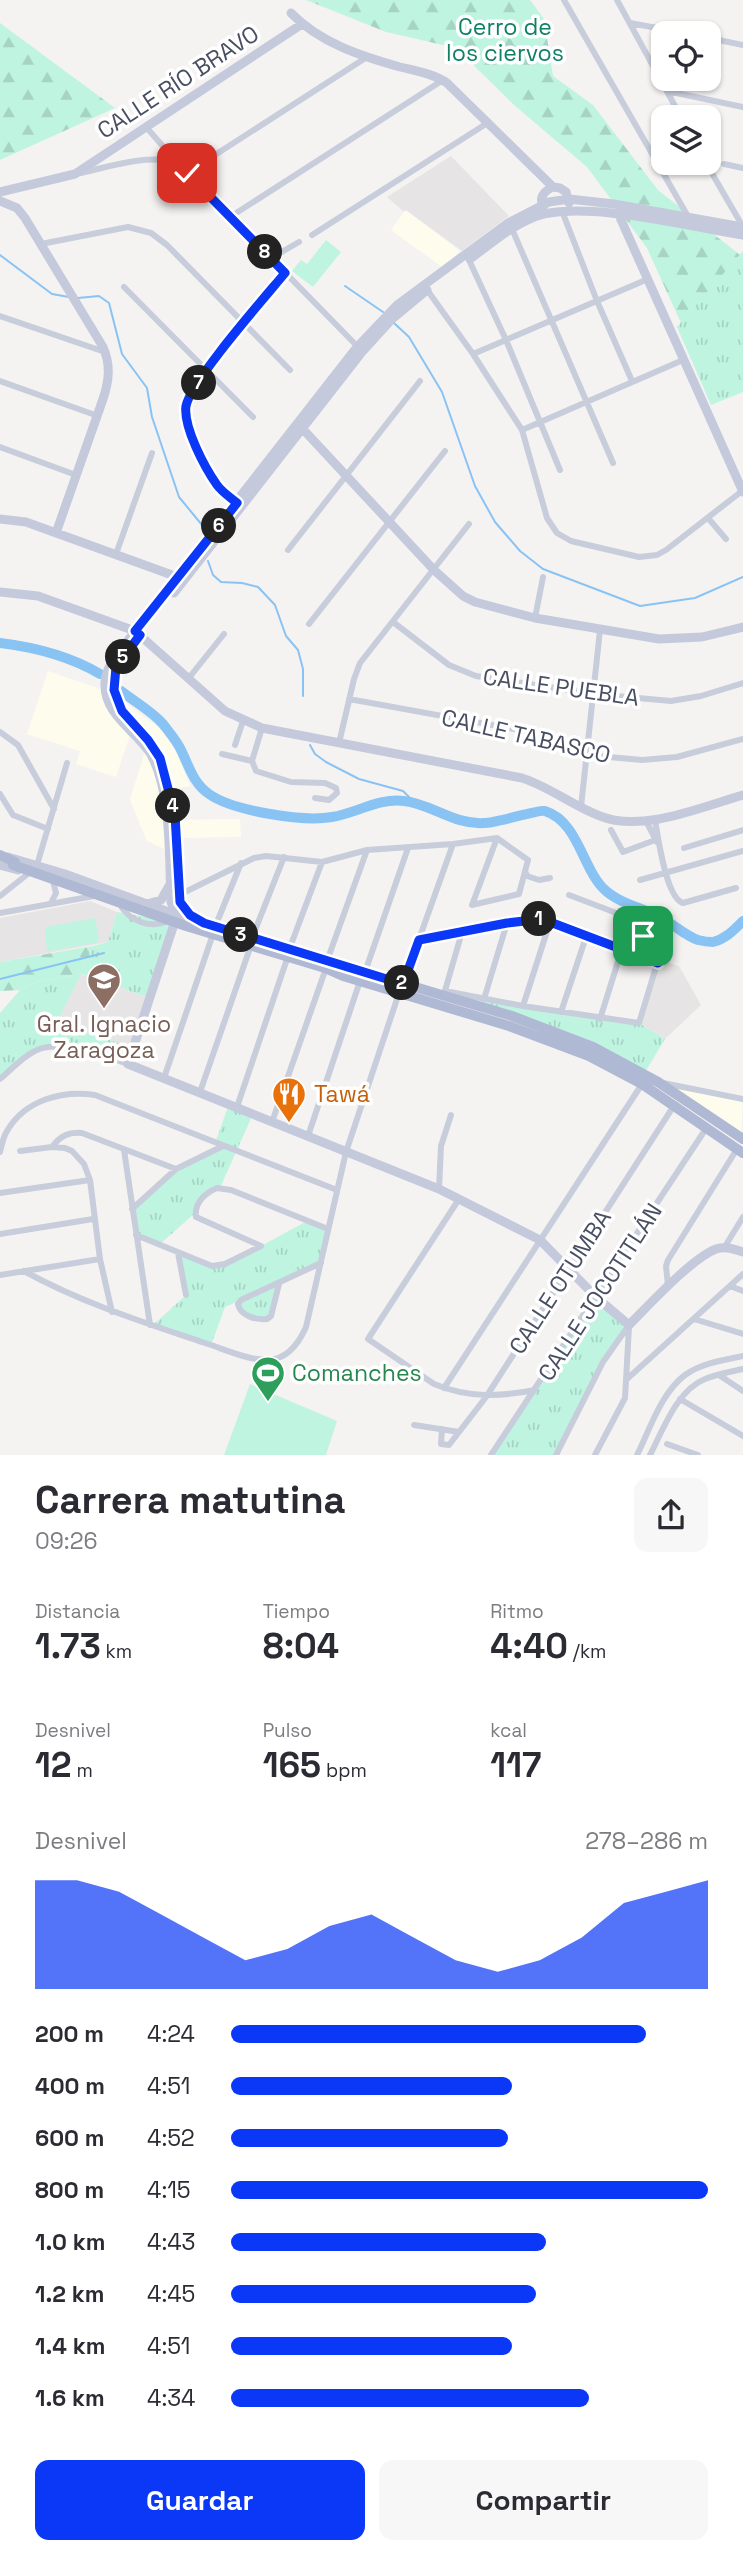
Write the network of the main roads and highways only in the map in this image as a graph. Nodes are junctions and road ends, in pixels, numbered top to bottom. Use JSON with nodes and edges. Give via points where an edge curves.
{"nodes":[{"id":1,"x":0,"y":855,"type":"edge"},
{"id":2,"x":0,"y":864,"type":"edge"},
{"id":3,"x":14,"y":864,"type":"junction"},
{"id":4,"x":401,"y":988,"type":"junction"},
{"id":5,"x":598,"y":1055,"type":"junction"},
{"id":6,"x":676,"y":1100,"type":"junction"},
{"id":7,"x":741,"y":1147,"type":"edge"}],
"edges":[{"from":1,"to":3,"type":"main road"},
{"from":2,"to":3,"type":"main road"},
{"from":3,"to":4,"type":"main road","bridge":true,"via":[[186,926]]},
{"from":4,"to":5,"type":"main road"},
{"from":4,"to":5,"type":"main road","via":[[445,994],[512,1016]]},
{"from":5,"to":6,"type":"main road"},
{"from":5,"to":6,"type":"main road","via":[[658,1082]]},
{"from":6,"to":7,"type":"main road"},
{"from":6,"to":7,"type":"main road","via":[[707,1127]]}]}
